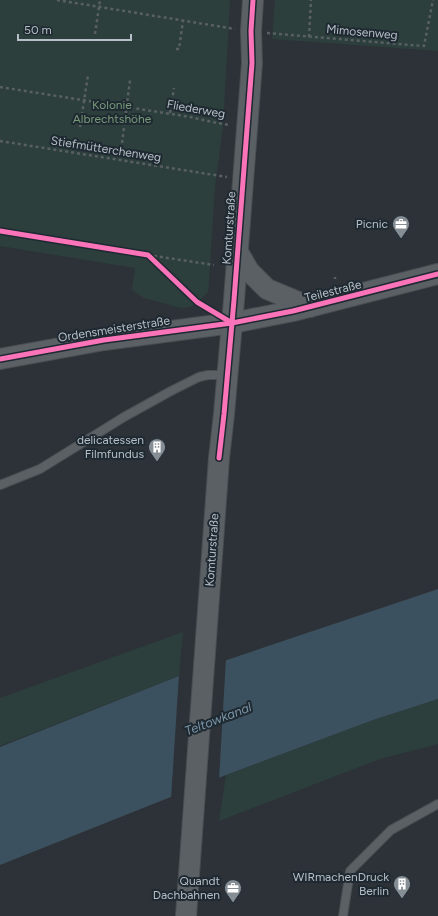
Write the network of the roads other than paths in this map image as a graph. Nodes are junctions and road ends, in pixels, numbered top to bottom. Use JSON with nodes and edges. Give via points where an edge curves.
{"nodes":[{"id":1,"x":253,"y":0,"type":"edge"},
{"id":2,"x":238,"y":252,"type":"junction"},
{"id":3,"x":438,"y":274,"type":"edge"},
{"id":4,"x":310,"y":307,"type":"junction"},
{"id":5,"x":232,"y":322,"type":"junction"},
{"id":6,"x":0,"y":359,"type":"edge"},
{"id":7,"x":227,"y":375,"type":"junction"},
{"id":8,"x":0,"y":486,"type":"edge"},
{"id":9,"x":438,"y":804,"type":"edge"},
{"id":10,"x":186,"y":916,"type":"edge"},
{"id":11,"x":343,"y":916,"type":"edge"}],
"edges":[{"from":1,"to":2,"type":"street","name":"Komturstraße","via":[[252,63]]},
{"from":2,"to":4,"type":"street","via":[[249,272],[267,289]]},
{"from":2,"to":5,"type":"street","name":"Komturstraße"},
{"from":3,"to":4,"type":"street","name":"Teilestraße"},
{"from":4,"to":5,"type":"street","name":"Teilestraße"},
{"from":5,"to":6,"type":"street","name":"Ordensmeisterstraße","via":[[104,340]]},
{"from":5,"to":7,"type":"street","name":"Komturstraße"},
{"from":7,"to":8,"type":"lane","via":[[199,377],[124,417],[40,469]]},
{"from":7,"to":10,"type":"street","name":"Komturstraße"},
{"from":9,"to":11,"type":"lane","via":[[391,830],[350,871]]}]}
